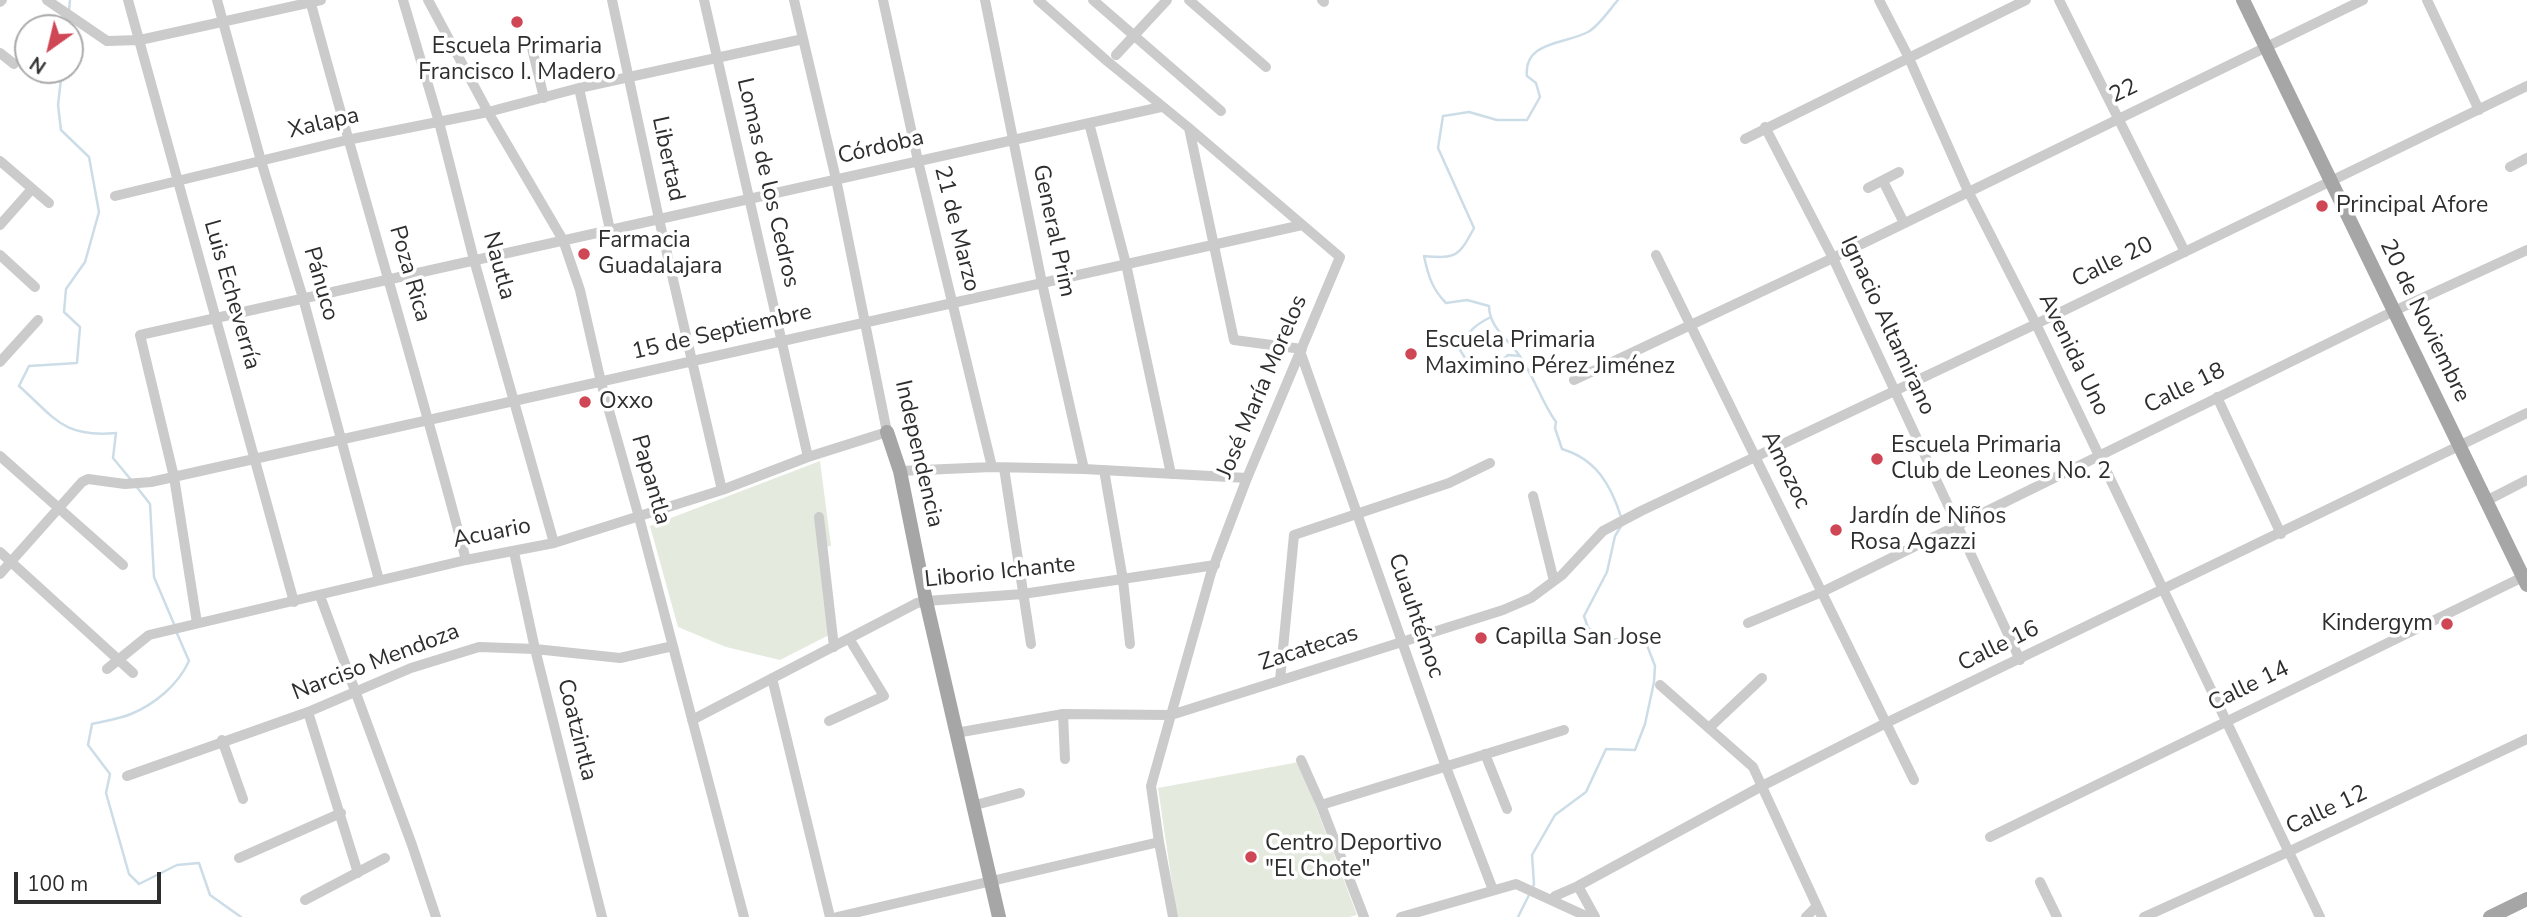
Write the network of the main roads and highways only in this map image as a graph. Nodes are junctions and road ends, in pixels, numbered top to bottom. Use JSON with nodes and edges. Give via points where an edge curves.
{"nodes":[{"id":1,"x":2243,"y":0,"type":"edge"},
{"id":2,"x":887,"y":432,"type":"road end"},
{"id":3,"x":2526,"y":579,"type":"edge"},
{"id":4,"x":2527,"y":899,"type":"edge"},
{"id":5,"x":999,"y":917,"type":"edge"},
{"id":6,"x":2490,"y":917,"type":"edge"}],
"edges":[{"from":1,"to":3,"type":"main road","name":"20 de Noviembre"},
{"from":2,"to":5,"type":"main road","name":"Independencia","via":[[900,471]]},
{"from":4,"to":6,"type":"main road"}]}
